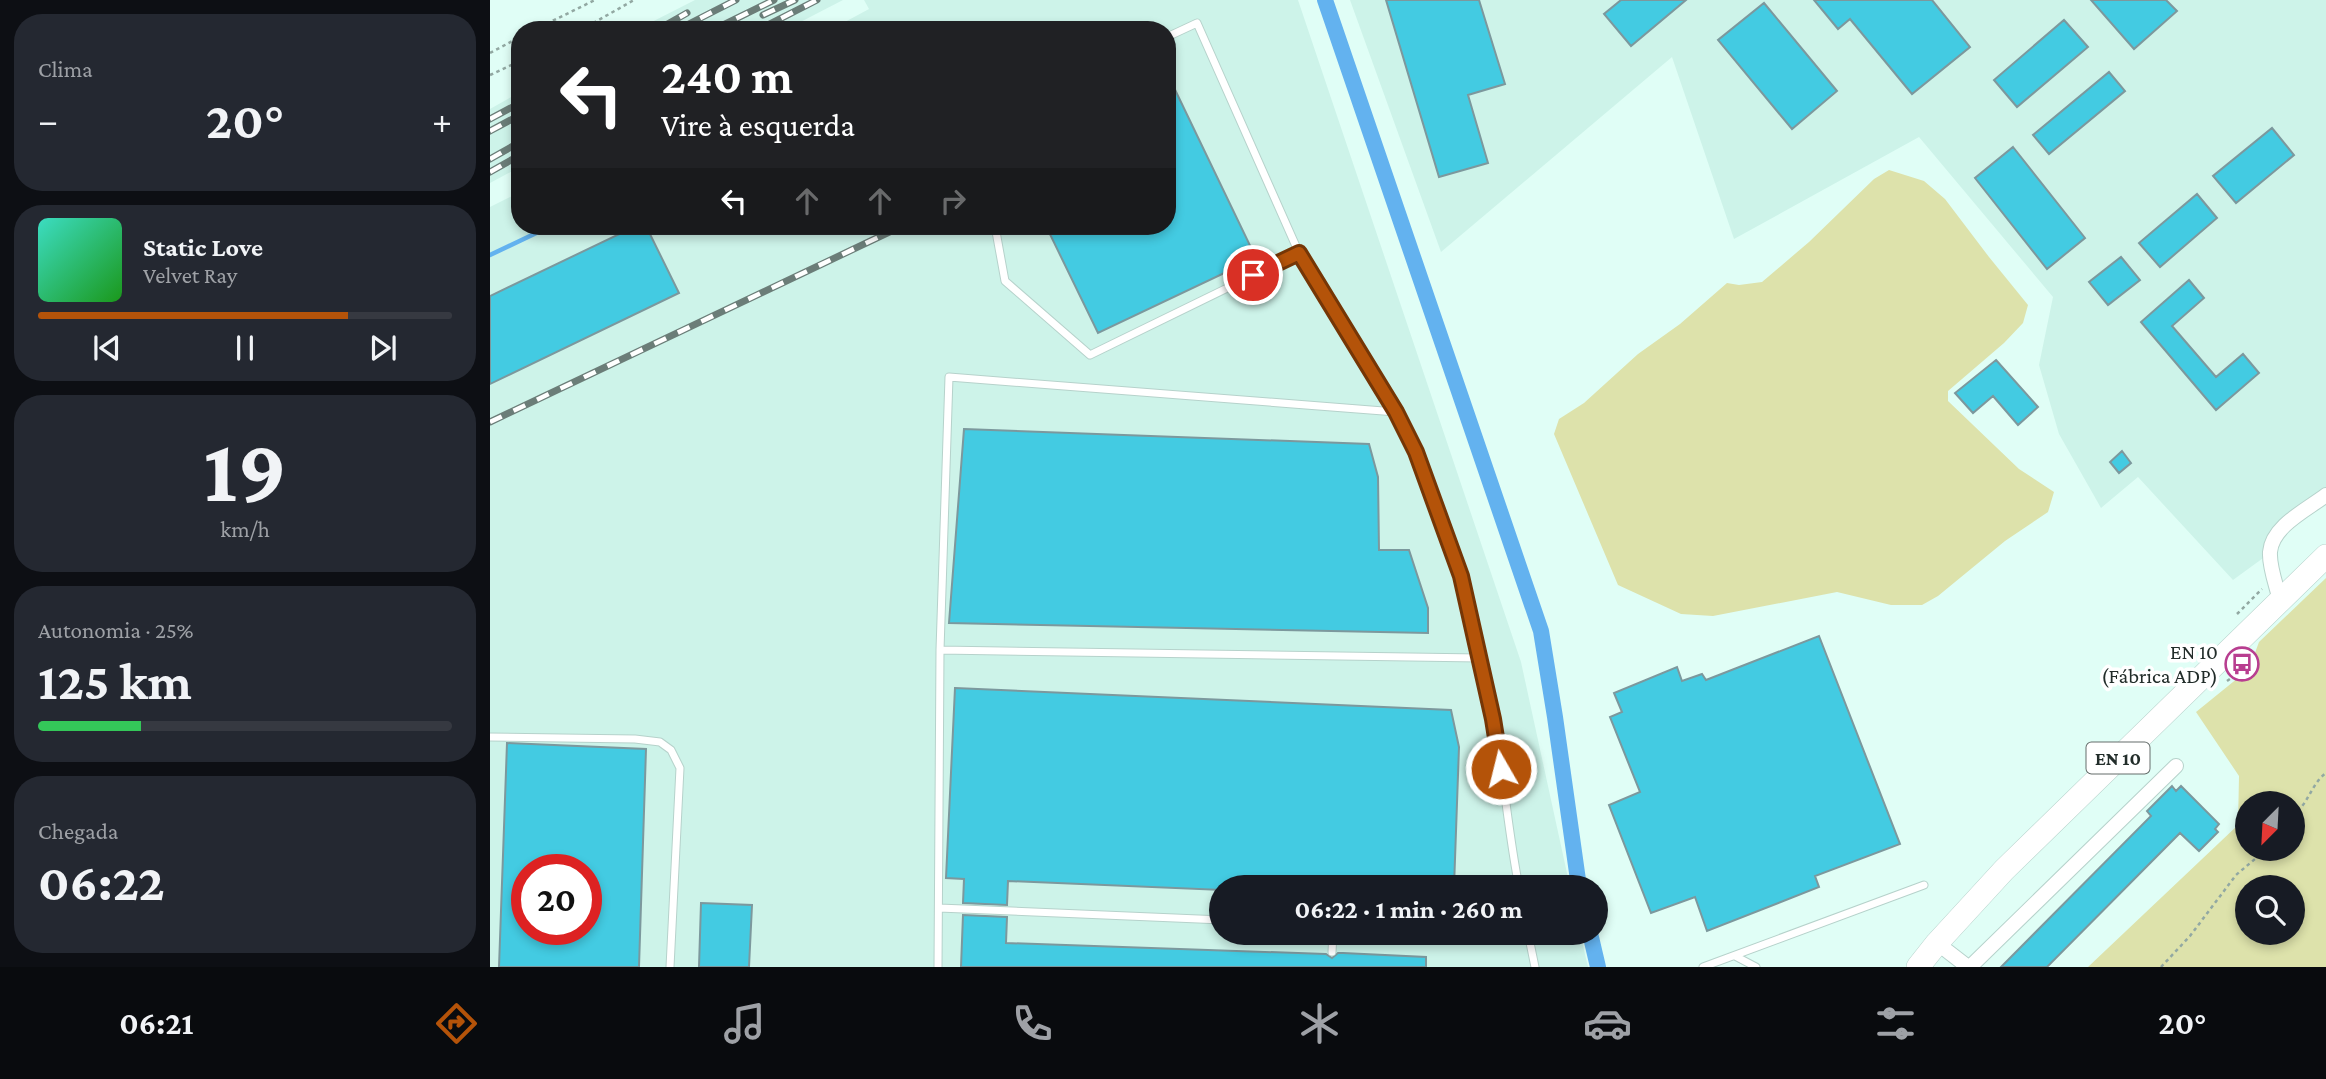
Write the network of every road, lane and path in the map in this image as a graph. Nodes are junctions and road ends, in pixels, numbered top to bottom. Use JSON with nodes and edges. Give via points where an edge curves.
{"nodes":[{"id":1,"x":595,"y":0,"type":"edge"},
{"id":2,"x":634,"y":0,"type":"edge"},
{"id":3,"x":552,"y":21,"type":"edge"},
{"id":4,"x":597,"y":21,"type":"edge"},
{"id":5,"x":1176,"y":33,"type":"edge"},
{"id":6,"x":511,"y":42,"type":"edge"},
{"id":7,"x":490,"y":53,"type":"edge"},
{"id":8,"x":511,"y":65,"type":"edge"},
{"id":9,"x":490,"y":75,"type":"edge"},
{"id":10,"x":997,"y":235,"type":"edge"},
{"id":11,"x":1299,"y":253,"type":"junction"},
{"id":12,"x":1396,"y":412,"type":"junction"},
{"id":13,"x":2326,"y":495,"type":"edge"},
{"id":14,"x":2326,"y":556,"type":"edge"},
{"id":15,"x":2280,"y":601,"type":"junction"},
{"id":16,"x":940,"y":650,"type":"junction"},
{"id":17,"x":1480,"y":658,"type":"junction"},
{"id":18,"x":490,"y":737,"type":"edge"},
{"id":19,"x":2176,"y":766,"type":"dead end"},
{"id":20,"x":2326,"y":773,"type":"edge"},
{"id":21,"x":2305,"y":802,"type":"edge"},
{"id":22,"x":2253,"y":861,"type":"edge"},
{"id":23,"x":1517,"y":875,"type":"edge"},
{"id":24,"x":1924,"y":884,"type":"dead end"},
{"id":25,"x":939,"y":908,"type":"junction"},
{"id":26,"x":1209,"y":919,"type":"edge"},
{"id":27,"x":1937,"y":943,"type":"junction"},
{"id":28,"x":1332,"y":945,"type":"edge"},
{"id":29,"x":1530,"y":945,"type":"edge"},
{"id":30,"x":1332,"y":952,"type":"dead end"},
{"id":31,"x":1735,"y":956,"type":"junction"},
{"id":32,"x":670,"y":967,"type":"edge"},
{"id":33,"x":938,"y":967,"type":"edge"},
{"id":34,"x":1535,"y":967,"type":"edge"},
{"id":35,"x":1703,"y":967,"type":"edge"},
{"id":36,"x":1756,"y":967,"type":"edge"},
{"id":37,"x":1918,"y":967,"type":"edge"},
{"id":38,"x":1969,"y":967,"type":"edge"},
{"id":39,"x":2161,"y":967,"type":"edge"}],
"edges":[{"from":1,"to":3,"type":"path"},
{"from":2,"to":4,"type":"path"},
{"from":5,"to":11,"type":"lane","via":[[1197,23]]},
{"from":6,"to":7,"type":"path"},
{"from":8,"to":9,"type":"path"},
{"from":10,"to":11,"type":"lane","via":[[1005,281],[1090,355]]},
{"from":11,"to":12,"type":"lane"},
{"from":12,"to":16,"type":"lane","via":[[949,377]]},
{"from":12,"to":17,"type":"lane","via":[[1416,452],[1461,576]]},
{"from":13,"to":15,"type":"street","via":[[2289,523],[2273,542],[2270,553]]},
{"from":14,"to":15,"type":"main road","number":"EN 10"},
{"from":15,"to":27,"type":"main road","number":"EN 10","via":[[2004,870]]},
{"from":16,"to":17,"type":"lane"},
{"from":16,"to":25,"type":"lane"},
{"from":17,"to":23,"type":"lane"},
{"from":18,"to":32,"type":"lane","via":[[635,738],[660,742],[671,750],[680,768]]},
{"from":19,"to":38,"type":"street"},
{"from":20,"to":21,"type":"path"},
{"from":22,"to":39,"type":"path"},
{"from":24,"to":31,"type":"lane"},
{"from":25,"to":26,"type":"lane"},
{"from":25,"to":33,"type":"lane"},
{"from":27,"to":37,"type":"main road","number":"EN 10"},
{"from":27,"to":38,"type":"street"},
{"from":28,"to":30,"type":"lane"},
{"from":29,"to":34,"type":"lane"},
{"from":31,"to":35,"type":"lane"},
{"from":31,"to":36,"type":"lane"}]}
